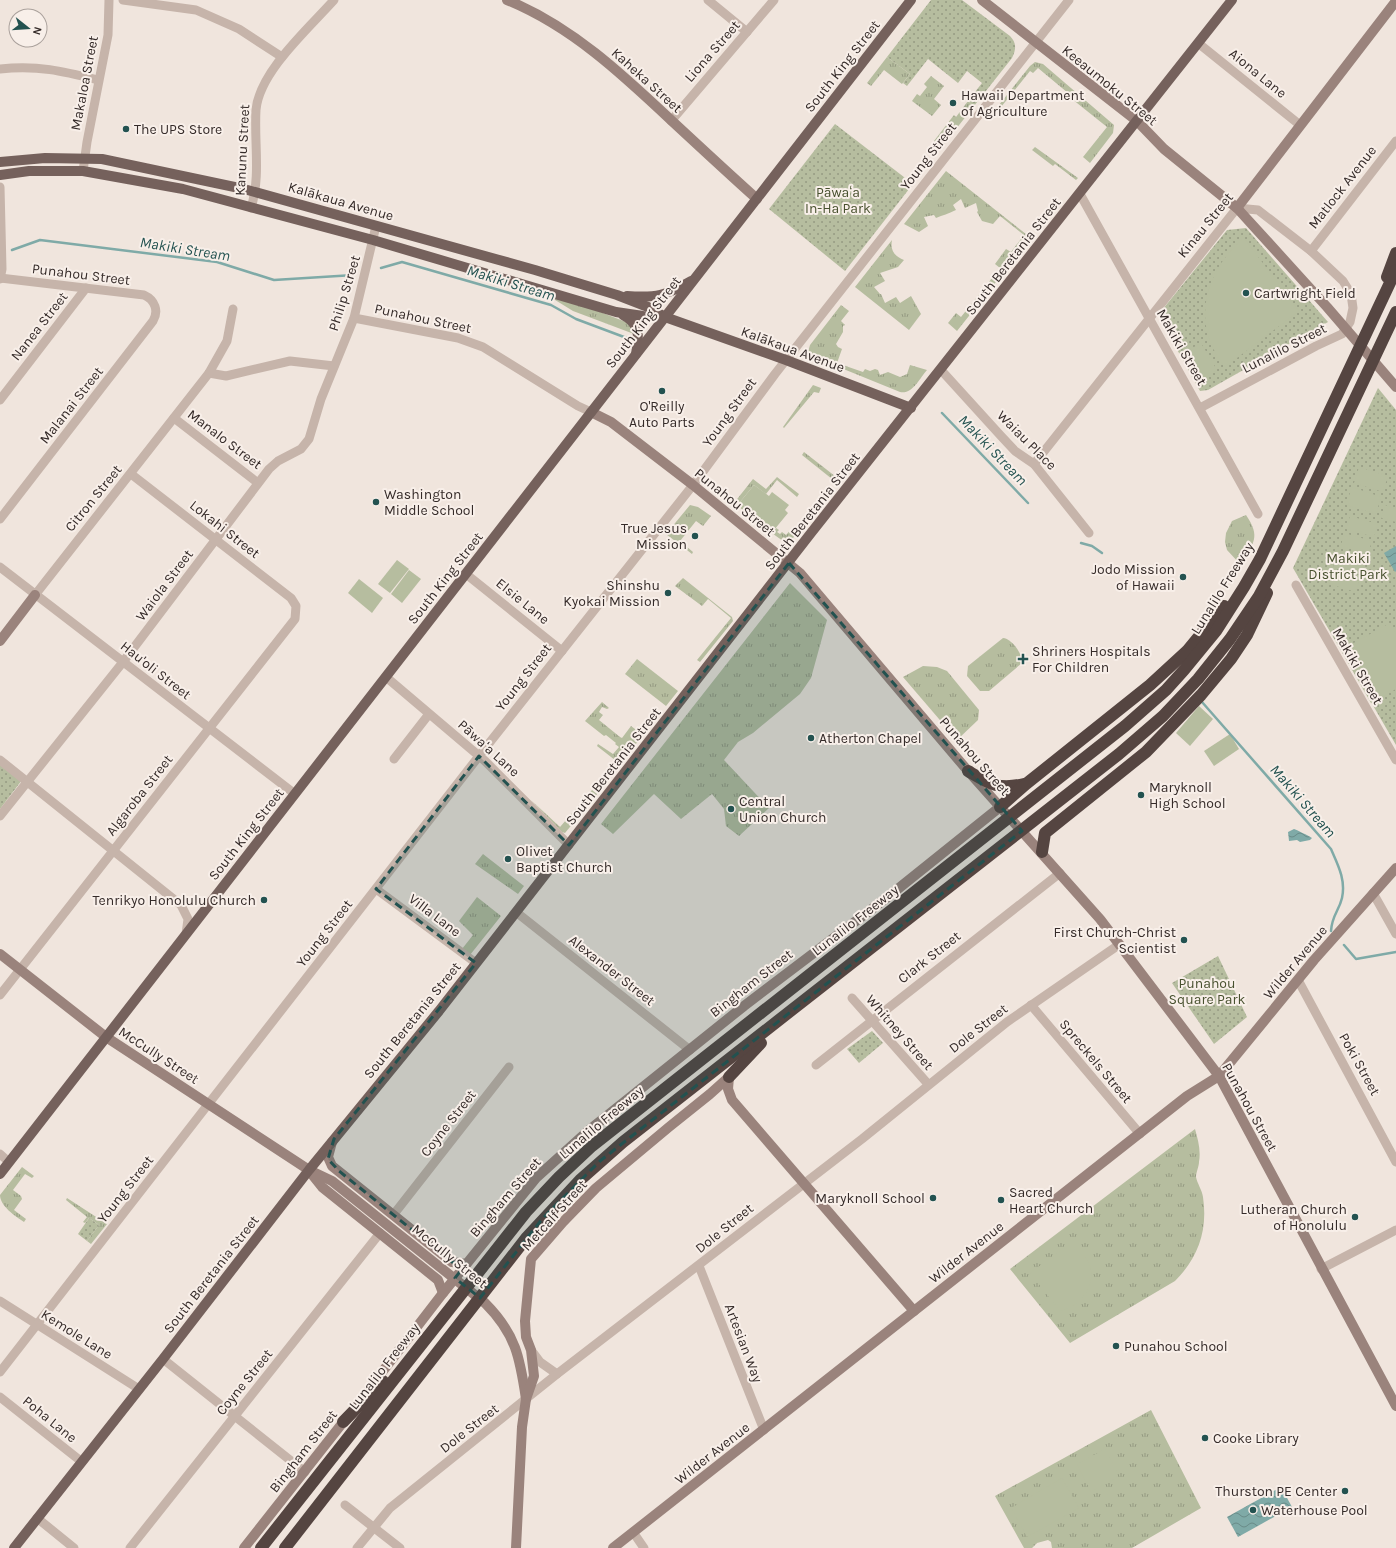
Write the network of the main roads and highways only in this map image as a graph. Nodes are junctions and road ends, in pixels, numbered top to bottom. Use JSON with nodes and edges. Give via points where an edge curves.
{"nodes":[{"id":1,"x":911,"y":0,"type":"edge"},
{"id":2,"x":1232,"y":0,"type":"edge"},
{"id":3,"x":0,"y":162,"type":"edge"},
{"id":4,"x":0,"y":175,"type":"edge"},
{"id":5,"x":1396,"y":253,"type":"edge"},
{"id":6,"x":1396,"y":270,"type":"edge"},
{"id":7,"x":695,"y":278,"type":"junction"},
{"id":8,"x":617,"y":295,"type":"junction"},
{"id":9,"x":616,"y":312,"type":"junction"},
{"id":10,"x":1396,"y":312,"type":"edge"},
{"id":11,"x":665,"y":317,"type":"junction"},
{"id":12,"x":1370,"y":325,"type":"junction"},
{"id":13,"x":636,"y":354,"type":"junction"},
{"id":14,"x":911,"y":408,"type":"junction"},
{"id":15,"x":1283,"y":551,"type":"junction"},
{"id":16,"x":1260,"y":559,"type":"junction"},
{"id":17,"x":968,"y":771,"type":"road end"},
{"id":18,"x":1026,"y":784,"type":"junction"},
{"id":19,"x":1000,"y":807,"type":"road end"},
{"id":20,"x":1042,"y":852,"type":"road end"},
{"id":21,"x":802,"y":1003,"type":"junction"},
{"id":22,"x":729,"y":1077,"type":"road end"},
{"id":23,"x":0,"y":1174,"type":"edge"},
{"id":24,"x":430,"y":1332,"type":"junction"},
{"id":25,"x":343,"y":1422,"type":"road end"},
{"id":26,"x":14,"y":1548,"type":"edge"},
{"id":27,"x":260,"y":1548,"type":"edge"},
{"id":28,"x":285,"y":1548,"type":"edge"}],
"edges":[{"from":1,"to":7,"type":"main road","name":"South King Street"},
{"from":2,"to":14,"type":"main road","name":"South Beretania Street"},
{"from":3,"to":8,"type":"main road","name":"Kalākaua Avenue","via":[[45,158],[102,159],[180,175],[256,192]]},
{"from":4,"to":9,"type":"main road","name":"Kalākaua Avenue","via":[[29,171],[83,171],[190,191],[373,240]]},
{"from":5,"to":12,"type":"highway"},
{"from":6,"to":12,"type":"highway","name":"Lunalilo Freeway"},
{"from":7,"to":8,"type":"main road","via":[[663,295]]},
{"from":7,"to":11,"type":"main road","name":"South King Street"},
{"from":8,"to":11,"type":"main road","name":"Kalākaua Avenue","via":[[648,307]]},
{"from":9,"to":11,"type":"main road","name":"Kalākaua Avenue"},
{"from":9,"to":13,"type":"main road","via":[[629,318],[636,326]]},
{"from":10,"to":15,"type":"highway","name":"Lunalilo Freeway"},
{"from":11,"to":13,"type":"main road","name":"South King Street"},
{"from":11,"to":14,"type":"main road","name":"Kalākaua Avenue"},
{"from":12,"to":16,"type":"highway","name":"Lunalilo Freeway"},
{"from":13,"to":23,"type":"main road","name":"South King Street"},
{"from":14,"to":26,"type":"main road","name":"South Beretania Street","via":[[476,963],[308,1170]]},
{"from":15,"to":20,"type":"highway","via":[[1261,609],[1231,659],[1201,695],[1146,752],[1045,833]]},
{"from":15,"to":21,"type":"highway","name":"Lunalilo Freeway","via":[[1259,596],[1230,639],[1198,679],[1162,716],[1113,759]]},
{"from":16,"to":18,"type":"highway","via":[[1187,651],[1150,685]]},
{"from":16,"to":24,"type":"highway","name":"Lunalilo Freeway","via":[[1216,631],[1166,690],[1125,726],[592,1146],[526,1212]]},
{"from":17,"to":18,"type":"highway","via":[[990,784],[1008,788]]},
{"from":18,"to":19,"type":"highway"},
{"from":21,"to":22,"type":"highway"},
{"from":21,"to":28,"type":"highway","name":"Lunalilo Freeway","via":[[623,1142],[561,1199],[510,1259]]},
{"from":24,"to":25,"type":"highway"},
{"from":24,"to":27,"type":"highway","name":"Lunalilo Freeway"}]}
